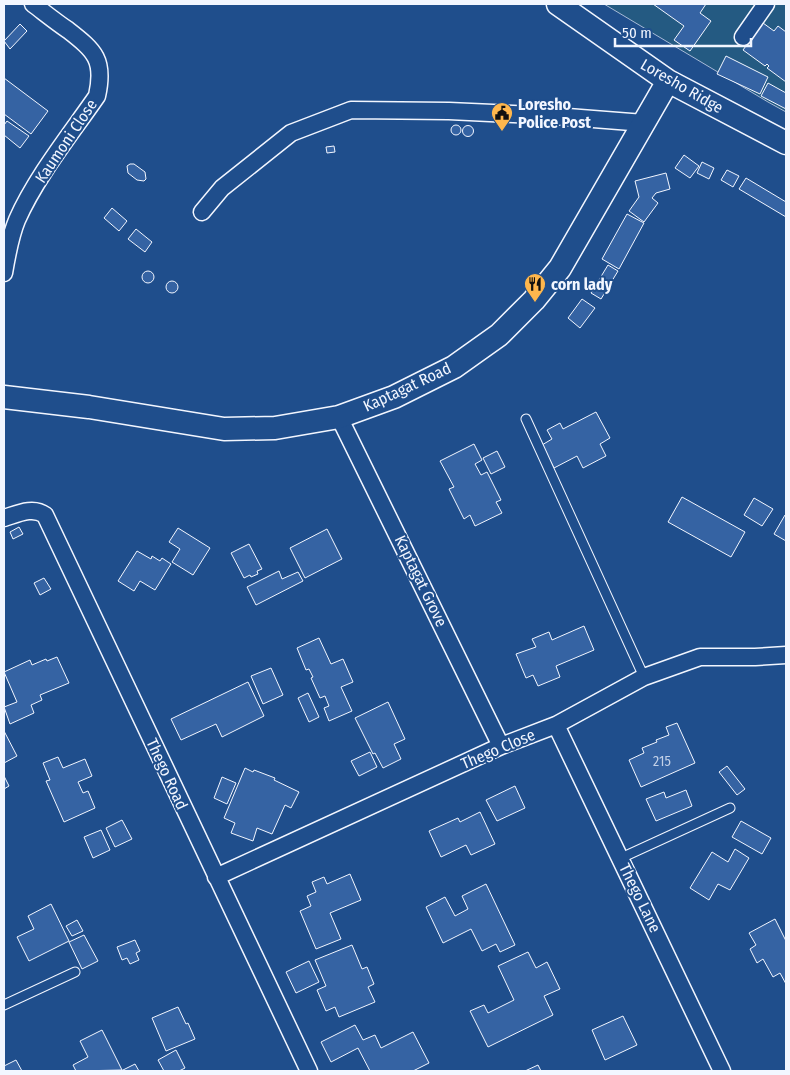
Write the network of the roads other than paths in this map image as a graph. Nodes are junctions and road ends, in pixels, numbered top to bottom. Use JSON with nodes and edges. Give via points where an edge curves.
{"nodes":[{"id":1,"x":33,"y":4,"type":"edge"},
{"id":2,"x":558,"y":4,"type":"edge"},
{"id":3,"x":766,"y":4,"type":"edge"},
{"id":4,"x":743,"y":37,"type":"dead end"},
{"id":5,"x":668,"y":81,"type":"junction"},
{"id":6,"x":644,"y":123,"type":"junction"},
{"id":7,"x":786,"y":143,"type":"edge"},
{"id":8,"x":202,"y":212,"type":"dead end"},
{"id":9,"x":4,"y":273,"type":"edge"},
{"id":10,"x":4,"y":397,"type":"edge"},
{"id":11,"x":339,"y":417,"type":"junction"},
{"id":12,"x":526,"y":419,"type":"dead end"},
{"id":13,"x":4,"y":518,"type":"edge"},
{"id":14,"x":786,"y":655,"type":"edge"},
{"id":15,"x":644,"y":677,"type":"junction"},
{"id":16,"x":556,"y":726,"type":"junction"},
{"id":17,"x":502,"y":746,"type":"junction"},
{"id":18,"x":730,"y":808,"type":"dead end"},
{"id":19,"x":621,"y":858,"type":"junction"},
{"id":20,"x":216,"y":877,"type":"junction"},
{"id":21,"x":75,"y":972,"type":"dead end"},
{"id":22,"x":4,"y":1005,"type":"edge"},
{"id":23,"x":309,"y":1071,"type":"edge"},
{"id":24,"x":722,"y":1071,"type":"edge"}],
"edges":[{"from":1,"to":9,"type":"street","name":"Kaumoni Close","via":[[89,47],[98,62],[101,80],[97,96],[30,194],[16,222]]},
{"from":2,"to":5,"type":"main road","name":"Loresho Ridge"},
{"from":3,"to":4,"type":"street"},
{"from":5,"to":6,"type":"main road","name":"Kaptagat Road"},
{"from":5,"to":7,"type":"main road","name":"Loresho Ridge"},
{"from":6,"to":8,"type":"street","via":[[449,111],[351,110],[291,133],[222,188]]},
{"from":6,"to":11,"type":"main road","name":"Kaptagat Road","via":[[560,268],[499,335],[454,367],[394,397]]},
{"from":10,"to":11,"type":"main road","name":"Kaptagat Road","via":[[224,429],[275,428]]},
{"from":11,"to":17,"type":"street","name":"Kaptagat Grove"},
{"from":12,"to":15,"type":"lane"},
{"from":13,"to":20,"type":"street","name":"Thego Road","via":[[32,510],[45,515]]},
{"from":14,"to":15,"type":"street","name":"Thego Close","via":[[700,657]]},
{"from":15,"to":16,"type":"street","name":"Thego Close"},
{"from":16,"to":17,"type":"street","name":"Thego Close"},
{"from":16,"to":19,"type":"street","name":"Thego Lane"},
{"from":17,"to":20,"type":"street","name":"Thego Close"},
{"from":18,"to":19,"type":"lane"},
{"from":19,"to":24,"type":"street","name":"Thego Lane"},
{"from":20,"to":23,"type":"street","name":"Thego Road"},
{"from":21,"to":22,"type":"lane"}]}
